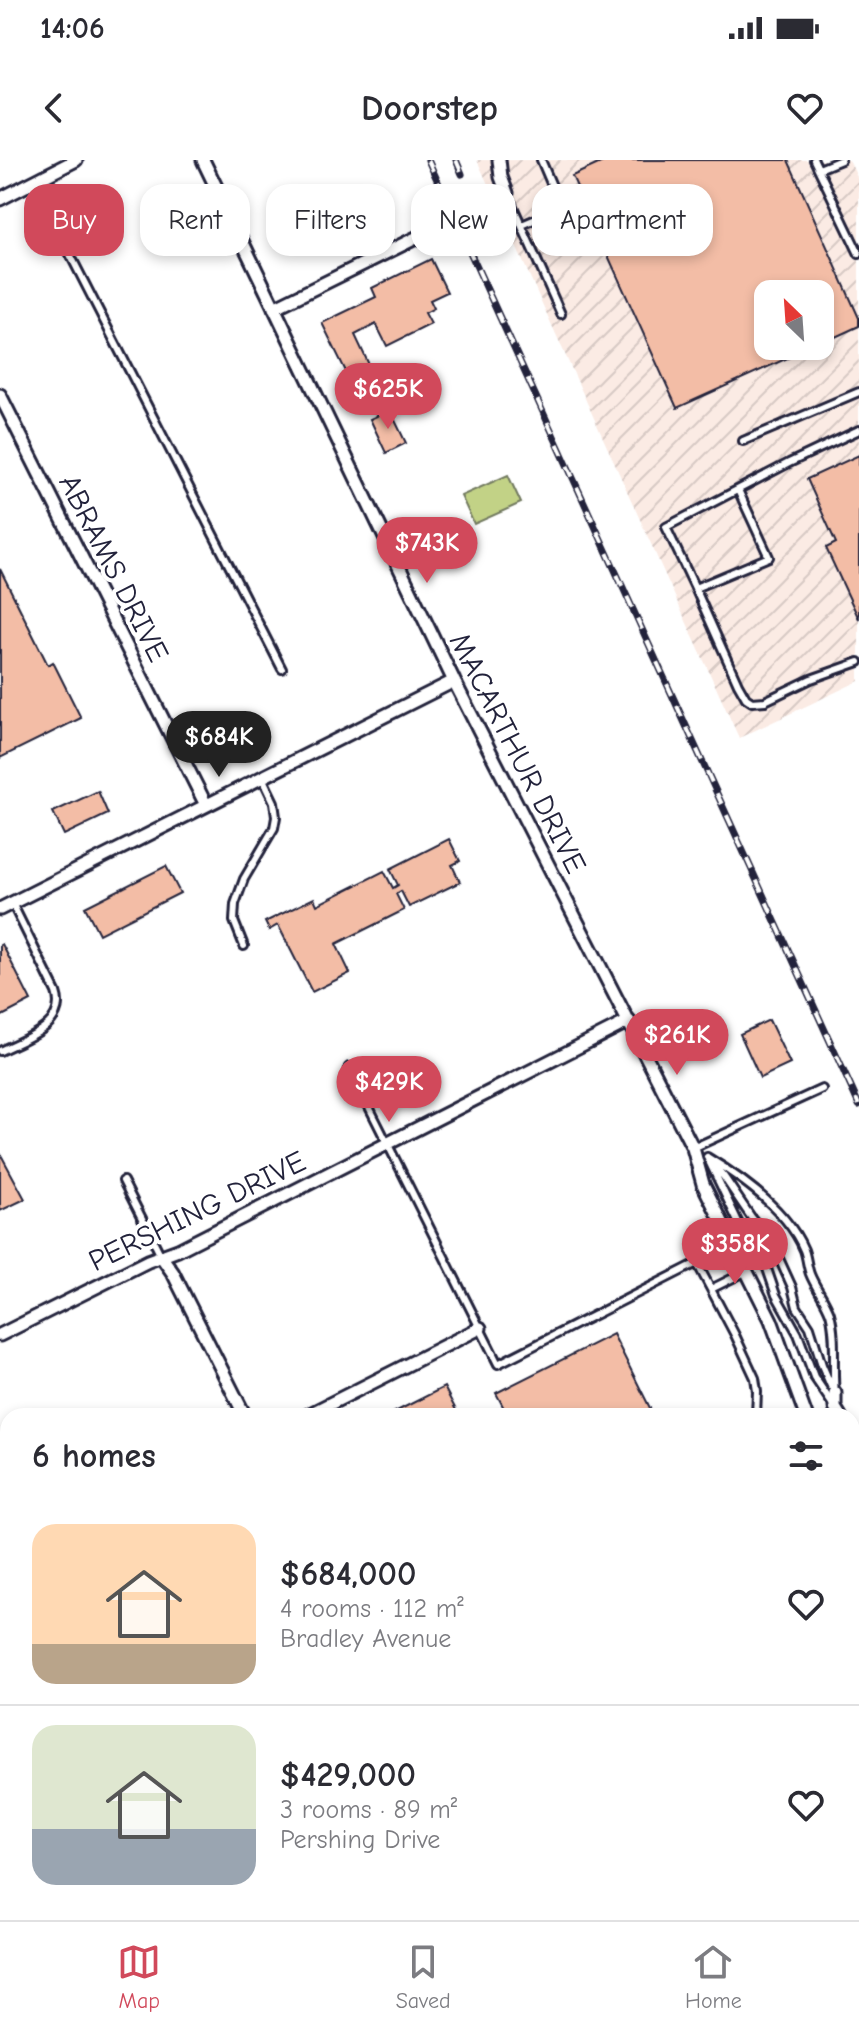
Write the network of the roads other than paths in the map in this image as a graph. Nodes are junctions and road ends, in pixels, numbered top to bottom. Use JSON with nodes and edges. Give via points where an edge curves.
{"nodes":[{"id":1,"x":76,"y":160,"type":"edge"},
{"id":2,"x":203,"y":160,"type":"edge"},
{"id":3,"x":499,"y":160,"type":"edge"},
{"id":4,"x":541,"y":160,"type":"edge"},
{"id":5,"x":814,"y":160,"type":"edge"},
{"id":6,"x":841,"y":160,"type":"edge"},
{"id":7,"x":819,"y":169,"type":"junction"},
{"id":8,"x":33,"y":182,"type":"junction"},
{"id":9,"x":504,"y":184,"type":"edge"},
{"id":10,"x":0,"y":199,"type":"edge"},
{"id":11,"x":516,"y":212,"type":"edge"},
{"id":12,"x":522,"y":225,"type":"junction"},
{"id":13,"x":411,"y":240,"type":"edge"},
{"id":14,"x":859,"y":254,"type":"edge"},
{"id":15,"x":274,"y":308,"type":"junction"},
{"id":16,"x":561,"y":314,"type":"dead end"},
{"id":17,"x":859,"y":392,"type":"edge"},
{"id":18,"x":0,"y":395,"type":"edge"},
{"id":19,"x":859,"y":430,"type":"edge"},
{"id":20,"x":743,"y":441,"type":"dead end"},
{"id":21,"x":738,"y":490,"type":"junction"},
{"id":22,"x":695,"y":588,"type":"junction"},
{"id":23,"x":859,"y":662,"type":"edge"},
{"id":24,"x":282,"y":669,"type":"dead end"},
{"id":25,"x":454,"y":681,"type":"junction"},
{"id":26,"x":262,"y":777,"type":"junction"},
{"id":27,"x":206,"y":805,"type":"junction"},
{"id":28,"x":12,"y":903,"type":"junction"},
{"id":29,"x":0,"y":909,"type":"edge"},
{"id":30,"x":244,"y":946,"type":"dead end"},
{"id":31,"x":629,"y":1021,"type":"junction"},
{"id":32,"x":0,"y":1051,"type":"edge"},
{"id":33,"x":349,"y":1067,"type":"dead end"},
{"id":34,"x":822,"y":1089,"type":"dead end"},
{"id":35,"x":388,"y":1144,"type":"junction"},
{"id":36,"x":693,"y":1148,"type":"junction"},
{"id":37,"x":707,"y":1157,"type":"junction"},
{"id":38,"x":123,"y":1181,"type":"dead end"},
{"id":39,"x":161,"y":1256,"type":"junction"},
{"id":40,"x":747,"y":1271,"type":"junction"},
{"id":41,"x":711,"y":1289,"type":"junction"},
{"id":42,"x":480,"y":1328,"type":"junction"},
{"id":43,"x":0,"y":1335,"type":"edge"},
{"id":44,"x":835,"y":1393,"type":"junction"},
{"id":45,"x":241,"y":1408,"type":"edge"},
{"id":46,"x":322,"y":1408,"type":"edge"},
{"id":47,"x":756,"y":1408,"type":"edge"},
{"id":48,"x":803,"y":1408,"type":"edge"},
{"id":49,"x":835,"y":1408,"type":"edge"},
{"id":50,"x":837,"y":1408,"type":"edge"}],
"edges":[{"from":1,"to":8,"type":"street"},
{"from":2,"to":15,"type":"street","name":"MACARTHUR DRIVE"},
{"from":3,"to":9,"type":"street"},
{"from":4,"to":12,"type":"lane","via":[[558,200],[552,212]]},
{"from":5,"to":7,"type":"lane"},
{"from":6,"to":7,"type":"lane"},
{"from":7,"to":14,"type":"lane"},
{"from":8,"to":10,"type":"street"},
{"from":8,"to":24,"type":"lane"},
{"from":11,"to":12,"type":"lane"},
{"from":12,"to":16,"type":"lane"},
{"from":13,"to":15,"type":"street"},
{"from":15,"to":25,"type":"street","name":"MACARTHUR DRIVE"},
{"from":17,"to":20,"type":"lane"},
{"from":18,"to":27,"type":"street","name":"ABRAMS DRIVE"},
{"from":19,"to":21,"type":"lane"},
{"from":21,"to":22,"type":"lane","via":[[666,527]]},
{"from":21,"to":22,"type":"lane","via":[[769,557]]},
{"from":22,"to":23,"type":"lane","via":[[738,684],[752,702]]},
{"from":25,"to":26,"type":"street"},
{"from":25,"to":31,"type":"street","name":"MACARTHUR DRIVE"},
{"from":26,"to":27,"type":"street"},
{"from":26,"to":30,"type":"lane","via":[[276,817],[239,891],[234,921]]},
{"from":27,"to":28,"type":"street"},
{"from":28,"to":29,"type":"street"},
{"from":28,"to":32,"type":"lane","via":[[59,1004],[42,1030]]},
{"from":31,"to":35,"type":"street","name":"PERSHING DRIVE"},
{"from":31,"to":36,"type":"street","name":"MACARTHUR DRIVE"},
{"from":33,"to":35,"type":"lane"},
{"from":34,"to":36,"type":"lane"},
{"from":35,"to":39,"type":"street","name":"PERSHING DRIVE"},
{"from":35,"to":42,"type":"lane"},
{"from":36,"to":37,"type":"street"},
{"from":36,"to":40,"type":"street","name":"MACARTHUR DRIVE","via":[[703,1184]]},
{"from":37,"to":44,"type":"lane","via":[[771,1241]]},
{"from":37,"to":44,"type":"lane","via":[[766,1201],[798,1239],[830,1313]]},
{"from":37,"to":49,"type":"lane","via":[[740,1226],[764,1260],[814,1377]]},
{"from":38,"to":39,"type":"lane"},
{"from":39,"to":43,"type":"street","name":"PERSHING DRIVE"},
{"from":39,"to":45,"type":"street"},
{"from":40,"to":41,"type":"lane"},
{"from":40,"to":48,"type":"street","name":"MACARTHUR DRIVE"},
{"from":41,"to":42,"type":"lane","via":[[697,1263],[498,1364]]},
{"from":41,"to":47,"type":"lane","via":[[755,1378]]},
{"from":42,"to":46,"type":"street"},
{"from":44,"to":50,"type":"street"}]}
